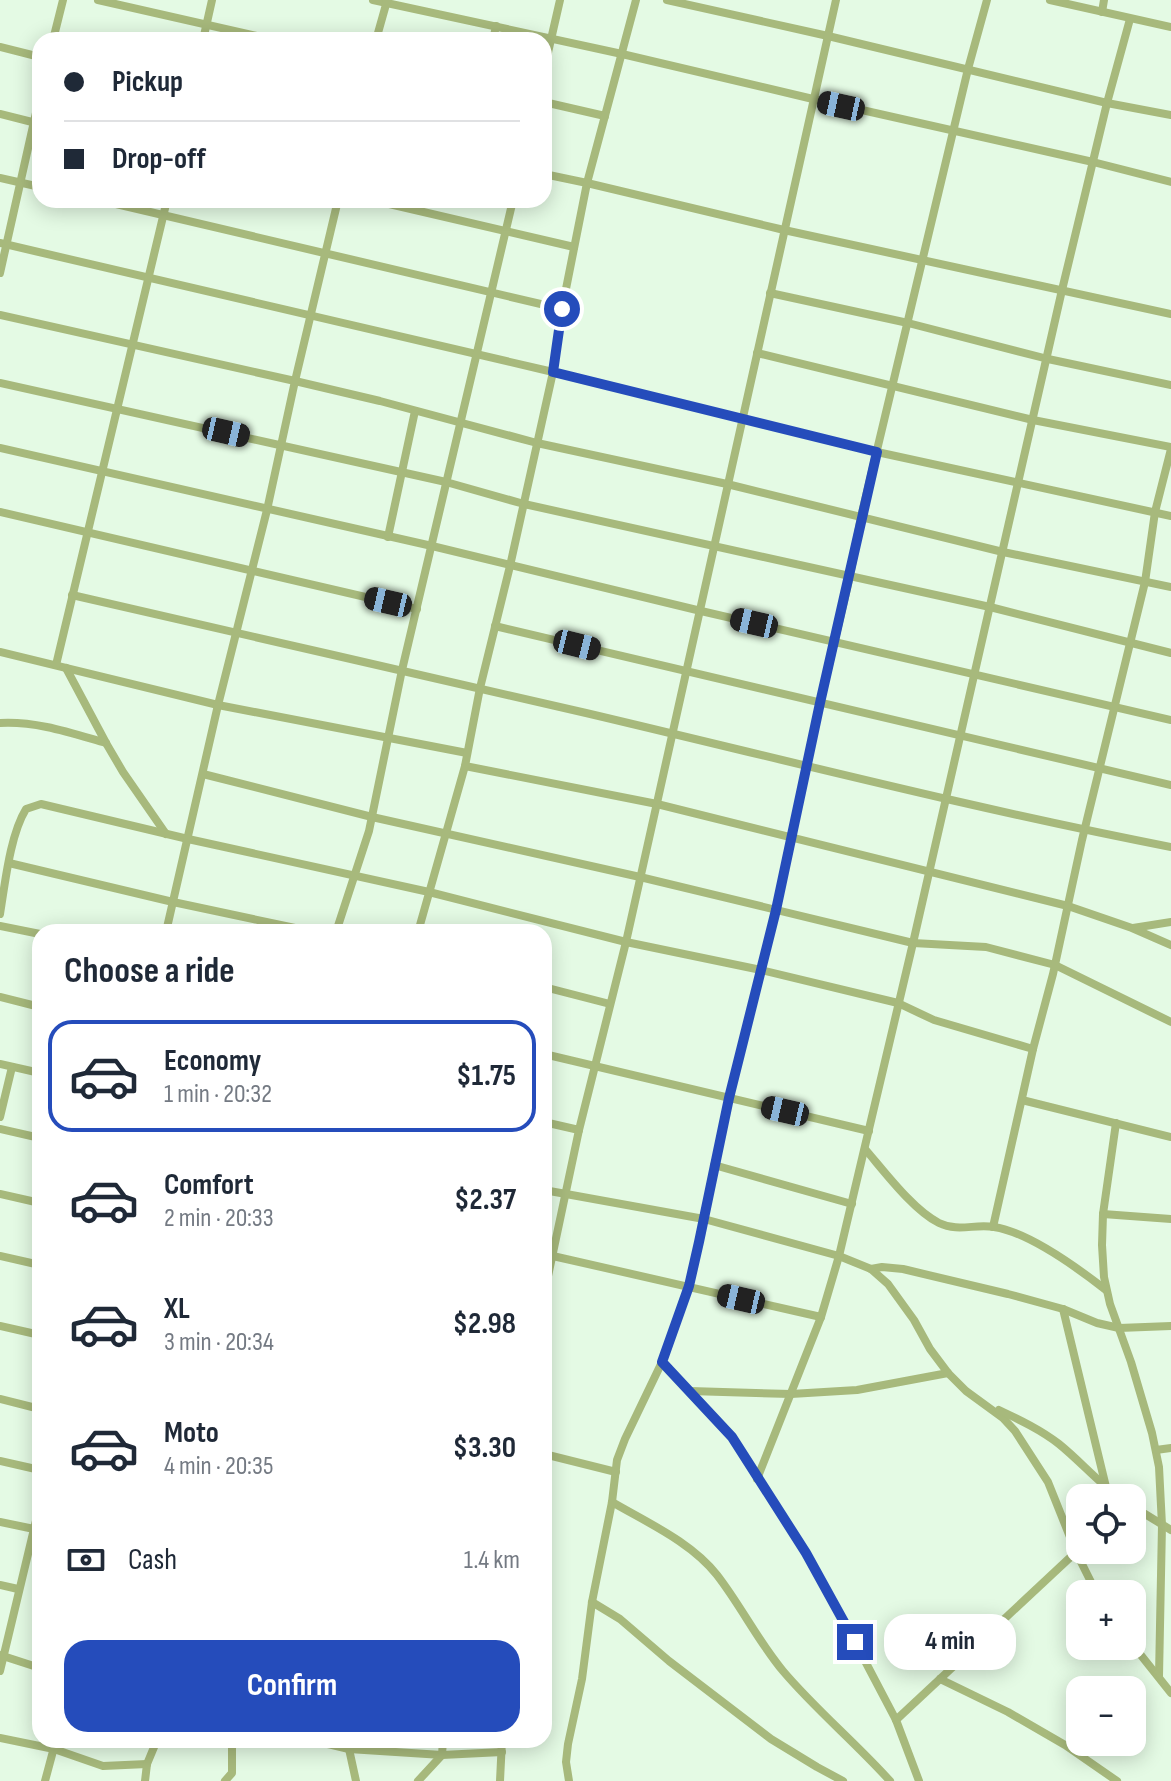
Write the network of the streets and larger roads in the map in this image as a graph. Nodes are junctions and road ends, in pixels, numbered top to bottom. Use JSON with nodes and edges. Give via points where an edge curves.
{"nodes":[{"id":1,"x":63,"y":0,"type":"edge"},
{"id":2,"x":98,"y":0,"type":"edge"},
{"id":3,"x":212,"y":0,"type":"edge"},
{"id":4,"x":373,"y":0,"type":"edge"},
{"id":5,"x":560,"y":0,"type":"edge"},
{"id":6,"x":636,"y":0,"type":"edge"},
{"id":7,"x":667,"y":0,"type":"edge"},
{"id":8,"x":836,"y":0,"type":"edge"},
{"id":9,"x":987,"y":0,"type":"edge"},
{"id":10,"x":1050,"y":0,"type":"edge"},
{"id":11,"x":1104,"y":0,"type":"edge"},
{"id":12,"x":387,"y":2,"type":"edge"},
{"id":13,"x":1102,"y":12,"type":"junction"},
{"id":14,"x":1130,"y":19,"type":"junction"},
{"id":15,"x":206,"y":26,"type":"junction"},
{"id":16,"x":496,"y":26,"type":"junction"},
{"id":17,"x":1171,"y":27,"type":"edge"},
{"id":18,"x":55,"y":32,"type":"edge"},
{"id":19,"x":205,"y":32,"type":"edge"},
{"id":20,"x":235,"y":32,"type":"edge"},
{"id":21,"x":378,"y":32,"type":"edge"},
{"id":22,"x":495,"y":32,"type":"edge"},
{"id":23,"x":524,"y":32,"type":"edge"},
{"id":24,"x":552,"y":34,"type":"edge"},
{"id":25,"x":828,"y":36,"type":"junction"},
{"id":26,"x":552,"y":38,"type":"edge"},
{"id":27,"x":0,"y":47,"type":"edge"},
{"id":28,"x":622,"y":54,"type":"junction"},
{"id":29,"x":32,"y":55,"type":"edge"},
{"id":30,"x":968,"y":69,"type":"junction"},
{"id":31,"x":813,"y":99,"type":"junction"},
{"id":32,"x":1107,"y":103,"type":"junction"},
{"id":33,"x":552,"y":104,"type":"edge"},
{"id":34,"x":0,"y":114,"type":"edge"},
{"id":35,"x":1171,"y":115,"type":"edge"},
{"id":36,"x":605,"y":116,"type":"junction"},
{"id":37,"x":32,"y":122,"type":"edge"},
{"id":38,"x":953,"y":131,"type":"junction"},
{"id":39,"x":32,"y":140,"type":"edge"},
{"id":40,"x":1093,"y":162,"type":"junction"},
{"id":41,"x":552,"y":176,"type":"edge"},
{"id":42,"x":0,"y":178,"type":"edge"},
{"id":43,"x":20,"y":182,"type":"junction"},
{"id":44,"x":1171,"y":182,"type":"edge"},
{"id":45,"x":587,"y":183,"type":"junction"},
{"id":46,"x":32,"y":185,"type":"edge"},
{"id":47,"x":136,"y":208,"type":"edge"},
{"id":48,"x":165,"y":208,"type":"edge"},
{"id":49,"x":336,"y":208,"type":"edge"},
{"id":50,"x":407,"y":208,"type":"edge"},
{"id":51,"x":511,"y":208,"type":"edge"},
{"id":52,"x":164,"y":214,"type":"junction"},
{"id":53,"x":784,"y":230,"type":"junction"},
{"id":54,"x":506,"y":231,"type":"junction"},
{"id":55,"x":3,"y":243,"type":"edge"},
{"id":56,"x":574,"y":247,"type":"junction"},
{"id":57,"x":325,"y":252,"type":"junction"},
{"id":58,"x":923,"y":259,"type":"junction"},
{"id":59,"x":0,"y":273,"type":"edge"},
{"id":60,"x":149,"y":277,"type":"junction"},
{"id":61,"x":1062,"y":290,"type":"junction"},
{"id":62,"x":491,"y":291,"type":"junction"},
{"id":63,"x":770,"y":293,"type":"junction"},
{"id":64,"x":562,"y":309,"type":"junction"},
{"id":65,"x":1171,"y":314,"type":"edge"},
{"id":66,"x":0,"y":315,"type":"edge"},
{"id":67,"x":311,"y":315,"type":"junction"},
{"id":68,"x":908,"y":323,"type":"junction"},
{"id":69,"x":132,"y":345,"type":"junction"},
{"id":70,"x":757,"y":353,"type":"junction"},
{"id":71,"x":477,"y":355,"type":"junction"},
{"id":72,"x":1048,"y":359,"type":"junction"},
{"id":73,"x":553,"y":372,"type":"junction"},
{"id":74,"x":295,"y":381,"type":"junction"},
{"id":75,"x":0,"y":383,"type":"edge"},
{"id":76,"x":893,"y":384,"type":"junction"},
{"id":77,"x":1171,"y":385,"type":"edge"},
{"id":78,"x":117,"y":408,"type":"junction"},
{"id":79,"x":415,"y":411,"type":"junction"},
{"id":80,"x":742,"y":418,"type":"junction"},
{"id":81,"x":1033,"y":420,"type":"junction"},
{"id":82,"x":460,"y":424,"type":"junction"},
{"id":83,"x":537,"y":443,"type":"junction"},
{"id":84,"x":281,"y":444,"type":"junction"},
{"id":85,"x":0,"y":448,"type":"edge"},
{"id":86,"x":1171,"y":448,"type":"edge"},
{"id":87,"x":877,"y":452,"type":"junction"},
{"id":88,"x":102,"y":471,"type":"junction"},
{"id":89,"x":402,"y":472,"type":"junction"},
{"id":90,"x":446,"y":482,"type":"junction"},
{"id":91,"x":1019,"y":482,"type":"junction"},
{"id":92,"x":727,"y":484,"type":"junction"},
{"id":93,"x":524,"y":504,"type":"junction"},
{"id":94,"x":267,"y":510,"type":"junction"},
{"id":95,"x":0,"y":512,"type":"edge"},
{"id":96,"x":1155,"y":512,"type":"junction"},
{"id":97,"x":1171,"y":516,"type":"edge"},
{"id":98,"x":861,"y":517,"type":"junction"},
{"id":99,"x":88,"y":532,"type":"junction"},
{"id":100,"x":388,"y":537,"type":"junction"},
{"id":101,"x":432,"y":546,"type":"junction"},
{"id":102,"x":714,"y":546,"type":"junction"},
{"id":103,"x":1003,"y":552,"type":"junction"},
{"id":104,"x":510,"y":566,"type":"junction"},
{"id":105,"x":252,"y":570,"type":"junction"},
{"id":106,"x":850,"y":576,"type":"junction"},
{"id":107,"x":1145,"y":582,"type":"junction"},
{"id":108,"x":1171,"y":587,"type":"edge"},
{"id":109,"x":72,"y":595,"type":"junction"},
{"id":110,"x":990,"y":607,"type":"junction"},
{"id":111,"x":417,"y":609,"type":"junction"},
{"id":112,"x":701,"y":611,"type":"junction"},
{"id":113,"x":495,"y":626,"type":"junction"},
{"id":114,"x":236,"y":634,"type":"junction"},
{"id":115,"x":835,"y":641,"type":"junction"},
{"id":116,"x":1130,"y":642,"type":"junction"},
{"id":117,"x":0,"y":652,"type":"edge"},
{"id":118,"x":1171,"y":653,"type":"edge"},
{"id":119,"x":56,"y":665,"type":"junction"},
{"id":120,"x":66,"y":668,"type":"junction"},
{"id":121,"x":402,"y":670,"type":"junction"},
{"id":122,"x":686,"y":671,"type":"junction"},
{"id":123,"x":974,"y":673,"type":"junction"},
{"id":124,"x":480,"y":688,"type":"junction"},
{"id":125,"x":820,"y":703,"type":"junction"},
{"id":126,"x":218,"y":705,"type":"junction"},
{"id":127,"x":1115,"y":707,"type":"junction"},
{"id":128,"x":1171,"y":720,"type":"edge"},
{"id":129,"x":0,"y":723,"type":"edge"},
{"id":130,"x":673,"y":734,"type":"junction"},
{"id":131,"x":960,"y":737,"type":"junction"},
{"id":132,"x":387,"y":739,"type":"junction"},
{"id":133,"x":106,"y":743,"type":"junction"},
{"id":134,"x":467,"y":753,"type":"junction"},
{"id":135,"x":465,"y":766,"type":"junction"},
{"id":136,"x":808,"y":766,"type":"junction"},
{"id":137,"x":1100,"y":768,"type":"junction"},
{"id":138,"x":203,"y":774,"type":"junction"},
{"id":139,"x":1171,"y":785,"type":"edge"},
{"id":140,"x":946,"y":798,"type":"junction"},
{"id":141,"x":657,"y":804,"type":"junction"},
{"id":142,"x":372,"y":817,"type":"junction"},
{"id":143,"x":1084,"y":830,"type":"junction"},
{"id":144,"x":446,"y":832,"type":"junction"},
{"id":145,"x":166,"y":834,"type":"junction"},
{"id":146,"x":792,"y":836,"type":"junction"},
{"id":147,"x":188,"y":839,"type":"junction"},
{"id":148,"x":1171,"y":847,"type":"edge"},
{"id":149,"x":9,"y":863,"type":"junction"},
{"id":150,"x":930,"y":871,"type":"junction"},
{"id":151,"x":353,"y":876,"type":"junction"},
{"id":152,"x":640,"y":877,"type":"junction"},
{"id":153,"x":429,"y":892,"type":"junction"},
{"id":154,"x":173,"y":902,"type":"junction"},
{"id":155,"x":1068,"y":906,"type":"junction"},
{"id":156,"x":776,"y":910,"type":"junction"},
{"id":157,"x":0,"y":914,"type":"edge"},
{"id":158,"x":1171,"y":922,"type":"edge"},
{"id":159,"x":168,"y":924,"type":"edge"},
{"id":160,"x":276,"y":924,"type":"edge"},
{"id":161,"x":338,"y":924,"type":"edge"},
{"id":162,"x":420,"y":924,"type":"edge"},
{"id":163,"x":0,"y":926,"type":"edge"},
{"id":164,"x":1132,"y":928,"type":"junction"},
{"id":165,"x":32,"y":932,"type":"edge"},
{"id":166,"x":626,"y":942,"type":"junction"},
{"id":167,"x":913,"y":943,"type":"junction"},
{"id":168,"x":1171,"y":945,"type":"edge"},
{"id":169,"x":1055,"y":965,"type":"junction"},
{"id":170,"x":761,"y":970,"type":"junction"},
{"id":171,"x":552,"y":989,"type":"edge"},
{"id":172,"x":0,"y":997,"type":"edge"},
{"id":173,"x":898,"y":1003,"type":"junction"},
{"id":174,"x":610,"y":1004,"type":"junction"},
{"id":175,"x":32,"y":1005,"type":"edge"},
{"id":176,"x":1171,"y":1022,"type":"edge"},
{"id":177,"x":1033,"y":1049,"type":"junction"},
{"id":178,"x":552,"y":1056,"type":"edge"},
{"id":179,"x":0,"y":1064,"type":"edge"},
{"id":180,"x":12,"y":1067,"type":"junction"},
{"id":181,"x":595,"y":1067,"type":"junction"},
{"id":182,"x":32,"y":1071,"type":"edge"},
{"id":183,"x":729,"y":1098,"type":"junction"},
{"id":184,"x":1022,"y":1100,"type":"junction"},
{"id":185,"x":0,"y":1117,"type":"edge"},
{"id":186,"x":1116,"y":1123,"type":"junction"},
{"id":187,"x":552,"y":1124,"type":"edge"},
{"id":188,"x":0,"y":1129,"type":"edge"},
{"id":189,"x":579,"y":1130,"type":"junction"},
{"id":190,"x":869,"y":1131,"type":"junction"},
{"id":191,"x":32,"y":1136,"type":"edge"},
{"id":192,"x":1171,"y":1137,"type":"edge"},
{"id":193,"x":865,"y":1149,"type":"junction"},
{"id":194,"x":714,"y":1165,"type":"junction"},
{"id":195,"x":552,"y":1192,"type":"edge"},
{"id":196,"x":0,"y":1194,"type":"edge"},
{"id":197,"x":565,"y":1195,"type":"junction"},
{"id":198,"x":32,"y":1201,"type":"edge"},
{"id":199,"x":852,"y":1204,"type":"junction"},
{"id":200,"x":1103,"y":1214,"type":"junction"},
{"id":201,"x":704,"y":1219,"type":"junction"},
{"id":202,"x":1171,"y":1219,"type":"edge"},
{"id":203,"x":993,"y":1227,"type":"junction"},
{"id":204,"x":552,"y":1241,"type":"edge"},
{"id":205,"x":0,"y":1256,"type":"edge"},
{"id":206,"x":552,"y":1256,"type":"edge"},
{"id":207,"x":839,"y":1256,"type":"junction"},
{"id":208,"x":32,"y":1263,"type":"edge"},
{"id":209,"x":871,"y":1269,"type":"junction"},
{"id":210,"x":689,"y":1286,"type":"junction"},
{"id":211,"x":1107,"y":1291,"type":"junction"},
{"id":212,"x":1063,"y":1309,"type":"junction"},
{"id":213,"x":821,"y":1317,"type":"junction"},
{"id":214,"x":0,"y":1326,"type":"edge"},
{"id":215,"x":1171,"y":1326,"type":"edge"},
{"id":216,"x":1119,"y":1328,"type":"junction"},
{"id":217,"x":32,"y":1333,"type":"edge"},
{"id":218,"x":662,"y":1362,"type":"junction"},
{"id":219,"x":948,"y":1373,"type":"junction"},
{"id":220,"x":690,"y":1391,"type":"junction"},
{"id":221,"x":791,"y":1394,"type":"junction"},
{"id":222,"x":0,"y":1399,"type":"edge"},
{"id":223,"x":987,"y":1405,"type":"junction"},
{"id":224,"x":32,"y":1407,"type":"edge"},
{"id":225,"x":1171,"y":1448,"type":"edge"},
{"id":226,"x":1156,"y":1450,"type":"junction"},
{"id":227,"x":552,"y":1456,"type":"edge"},
{"id":228,"x":0,"y":1461,"type":"edge"},
{"id":229,"x":32,"y":1468,"type":"edge"},
{"id":230,"x":616,"y":1472,"type":"junction"},
{"id":231,"x":757,"y":1479,"type":"junction"},
{"id":232,"x":1103,"y":1484,"type":"edge"},
{"id":233,"x":1105,"y":1484,"type":"edge"},
{"id":234,"x":612,"y":1502,"type":"junction"},
{"id":235,"x":1146,"y":1514,"type":"edge"},
{"id":236,"x":0,"y":1522,"type":"edge"},
{"id":237,"x":1066,"y":1527,"type":"edge"},
{"id":238,"x":1167,"y":1527,"type":"edge"},
{"id":239,"x":32,"y":1529,"type":"edge"},
{"id":240,"x":32,"y":1536,"type":"edge"},
{"id":241,"x":1066,"y":1561,"type":"edge"},
{"id":242,"x":0,"y":1585,"type":"edge"},
{"id":243,"x":18,"y":1589,"type":"junction"},
{"id":244,"x":592,"y":1602,"type":"junction"},
{"id":245,"x":2,"y":1655,"type":"edge"},
{"id":246,"x":1146,"y":1660,"type":"edge"},
{"id":247,"x":32,"y":1664,"type":"edge"},
{"id":248,"x":0,"y":1671,"type":"edge"},
{"id":249,"x":1159,"y":1676,"type":"junction"},
{"id":250,"x":940,"y":1679,"type":"junction"},
{"id":251,"x":1171,"y":1693,"type":"edge"},
{"id":252,"x":896,"y":1720,"type":"junction"},
{"id":253,"x":0,"y":1738,"type":"edge"},
{"id":254,"x":32,"y":1741,"type":"edge"},
{"id":255,"x":54,"y":1748,"type":"edge"},
{"id":256,"x":64,"y":1748,"type":"edge"},
{"id":257,"x":154,"y":1748,"type":"edge"},
{"id":258,"x":232,"y":1748,"type":"edge"},
{"id":259,"x":350,"y":1748,"type":"edge"},
{"id":260,"x":383,"y":1748,"type":"edge"},
{"id":261,"x":442,"y":1748,"type":"edge"},
{"id":262,"x":502,"y":1748,"type":"edge"},
{"id":263,"x":502,"y":1752,"type":"junction"},
{"id":264,"x":442,"y":1755,"type":"junction"},
{"id":265,"x":147,"y":1764,"type":"junction"},
{"id":266,"x":233,"y":1777,"type":"edge"},
{"id":267,"x":45,"y":1781,"type":"edge"},
{"id":268,"x":145,"y":1781,"type":"edge"},
{"id":269,"x":225,"y":1781,"type":"edge"},
{"id":270,"x":356,"y":1781,"type":"edge"},
{"id":271,"x":418,"y":1781,"type":"edge"},
{"id":272,"x":500,"y":1781,"type":"edge"},
{"id":273,"x":569,"y":1781,"type":"edge"},
{"id":274,"x":843,"y":1781,"type":"edge"},
{"id":275,"x":890,"y":1781,"type":"edge"},
{"id":276,"x":919,"y":1781,"type":"edge"},
{"id":277,"x":1117,"y":1781,"type":"edge"}],
"edges":[{"from":1,"to":18,"type":"street"},
{"from":2,"to":15,"type":"street"},
{"from":3,"to":15,"type":"street"},
{"from":4,"to":12,"type":"street"},
{"from":5,"to":24,"type":"street"},
{"from":6,"to":28,"type":"street"},
{"from":7,"to":25,"type":"street"},
{"from":8,"to":25,"type":"street"},
{"from":9,"to":30,"type":"street"},
{"from":10,"to":13,"type":"street"},
{"from":11,"to":13,"type":"street"},
{"from":12,"to":16,"type":"street"},
{"from":12,"to":21,"type":"street"},
{"from":13,"to":14,"type":"street"},
{"from":14,"to":17,"type":"street"},
{"from":14,"to":32,"type":"street"},
{"from":15,"to":19,"type":"street"},
{"from":15,"to":20,"type":"street"},
{"from":16,"to":22,"type":"street"},
{"from":16,"to":23,"type":"street"},
{"from":25,"to":30,"type":"street"},
{"from":25,"to":31,"type":"street"},
{"from":26,"to":28,"type":"street"},
{"from":27,"to":29,"type":"street"},
{"from":28,"to":31,"type":"street"},
{"from":28,"to":36,"type":"street"},
{"from":30,"to":32,"type":"street"},
{"from":30,"to":38,"type":"street"},
{"from":31,"to":38,"type":"street"},
{"from":31,"to":53,"type":"street"},
{"from":32,"to":35,"type":"street"},
{"from":32,"to":40,"type":"street"},
{"from":33,"to":36,"type":"street"},
{"from":34,"to":37,"type":"street"},
{"from":36,"to":45,"type":"street"},
{"from":38,"to":40,"type":"street"},
{"from":38,"to":58,"type":"street"},
{"from":39,"to":43,"type":"street"},
{"from":40,"to":44,"type":"street"},
{"from":40,"to":61,"type":"street"},
{"from":41,"to":45,"type":"street"},
{"from":42,"to":43,"type":"street"},
{"from":43,"to":46,"type":"street"},
{"from":43,"to":55,"type":"street"},
{"from":45,"to":53,"type":"street"},
{"from":45,"to":56,"type":"street"},
{"from":47,"to":52,"type":"street"},
{"from":48,"to":52,"type":"street"},
{"from":49,"to":57,"type":"street"},
{"from":50,"to":54,"type":"street"},
{"from":51,"to":54,"type":"street"},
{"from":52,"to":57,"type":"street"},
{"from":52,"to":60,"type":"street"},
{"from":53,"to":58,"type":"street"},
{"from":53,"to":63,"type":"street"},
{"from":54,"to":56,"type":"street"},
{"from":54,"to":62,"type":"street"},
{"from":55,"to":59,"type":"street"},
{"from":55,"to":60,"type":"street"},
{"from":56,"to":64,"type":"street"},
{"from":57,"to":62,"type":"street"},
{"from":57,"to":67,"type":"street"},
{"from":58,"to":61,"type":"street"},
{"from":58,"to":68,"type":"street"},
{"from":60,"to":67,"type":"street"},
{"from":60,"to":69,"type":"street"},
{"from":61,"to":65,"type":"street"},
{"from":61,"to":72,"type":"street"},
{"from":62,"to":64,"type":"street"},
{"from":62,"to":71,"type":"street"},
{"from":63,"to":68,"type":"street"},
{"from":63,"to":70,"type":"street"},
{"from":64,"to":73,"type":"street"},
{"from":66,"to":69,"type":"street"},
{"from":67,"to":71,"type":"street"},
{"from":67,"to":74,"type":"street"},
{"from":68,"to":72,"type":"street"},
{"from":68,"to":76,"type":"street"},
{"from":69,"to":74,"type":"street"},
{"from":69,"to":78,"type":"street"},
{"from":70,"to":76,"type":"street"},
{"from":70,"to":80,"type":"street"},
{"from":71,"to":73,"type":"street"},
{"from":71,"to":82,"type":"street"},
{"from":72,"to":77,"type":"street"},
{"from":72,"to":81,"type":"street"},
{"from":73,"to":80,"type":"street"},
{"from":73,"to":83,"type":"street"},
{"from":74,"to":79,"type":"street"},
{"from":74,"to":84,"type":"street"},
{"from":75,"to":78,"type":"street"},
{"from":76,"to":81,"type":"street"},
{"from":76,"to":87,"type":"street"},
{"from":78,"to":84,"type":"street"},
{"from":78,"to":88,"type":"street"},
{"from":79,"to":82,"type":"street"},
{"from":79,"to":89,"type":"street"},
{"from":80,"to":87,"type":"street"},
{"from":80,"to":92,"type":"street"},
{"from":81,"to":86,"type":"street"},
{"from":81,"to":91,"type":"street"},
{"from":82,"to":83,"type":"street"},
{"from":82,"to":90,"type":"street"},
{"from":83,"to":92,"type":"street"},
{"from":83,"to":93,"type":"street"},
{"from":84,"to":89,"type":"street"},
{"from":84,"to":94,"type":"street"},
{"from":85,"to":88,"type":"street"},
{"from":86,"to":96,"type":"street"},
{"from":87,"to":91,"type":"street"},
{"from":87,"to":98,"type":"street"},
{"from":88,"to":94,"type":"street"},
{"from":88,"to":99,"type":"street"},
{"from":89,"to":90,"type":"street"},
{"from":89,"to":100,"type":"street"},
{"from":90,"to":93,"type":"street"},
{"from":90,"to":101,"type":"street"},
{"from":91,"to":96,"type":"street"},
{"from":91,"to":103,"type":"street"},
{"from":92,"to":98,"type":"street"},
{"from":92,"to":102,"type":"street"},
{"from":93,"to":102,"type":"street"},
{"from":93,"to":104,"type":"street"},
{"from":94,"to":100,"type":"street"},
{"from":94,"to":105,"type":"street"},
{"from":95,"to":99,"type":"street"},
{"from":96,"to":97,"type":"street"},
{"from":96,"to":107,"type":"street"},
{"from":98,"to":103,"type":"street"},
{"from":98,"to":106,"type":"street"},
{"from":99,"to":105,"type":"street"},
{"from":99,"to":109,"type":"street"},
{"from":100,"to":101,"type":"street"},
{"from":101,"to":104,"type":"street"},
{"from":101,"to":111,"type":"street"},
{"from":102,"to":106,"type":"street"},
{"from":102,"to":112,"type":"street"},
{"from":103,"to":107,"type":"street"},
{"from":103,"to":110,"type":"street"},
{"from":104,"to":112,"type":"street"},
{"from":104,"to":113,"type":"street"},
{"from":105,"to":111,"type":"street"},
{"from":105,"to":114,"type":"street"},
{"from":106,"to":110,"type":"street"},
{"from":106,"to":115,"type":"street"},
{"from":107,"to":108,"type":"street"},
{"from":107,"to":116,"type":"street"},
{"from":109,"to":114,"type":"street"},
{"from":109,"to":119,"type":"street"},
{"from":110,"to":116,"type":"street"},
{"from":110,"to":123,"type":"street"},
{"from":111,"to":121,"type":"street"},
{"from":112,"to":115,"type":"street"},
{"from":112,"to":122,"type":"street"},
{"from":113,"to":122,"type":"street"},
{"from":113,"to":124,"type":"street"},
{"from":114,"to":121,"type":"street"},
{"from":114,"to":126,"type":"street"},
{"from":115,"to":123,"type":"street"},
{"from":115,"to":125,"type":"street"},
{"from":116,"to":118,"type":"street"},
{"from":116,"to":127,"type":"street"},
{"from":117,"to":119,"type":"street"},
{"from":119,"to":120,"type":"street"},
{"from":120,"to":126,"type":"street"},
{"from":120,"to":133,"type":"street"},
{"from":121,"to":124,"type":"street"},
{"from":121,"to":132,"type":"street"},
{"from":122,"to":125,"type":"street"},
{"from":122,"to":130,"type":"street"},
{"from":123,"to":127,"type":"street"},
{"from":123,"to":131,"type":"street"},
{"from":124,"to":130,"type":"street"},
{"from":124,"to":134,"type":"street"},
{"from":125,"to":131,"type":"street"},
{"from":125,"to":136,"type":"street"},
{"from":126,"to":132,"type":"street"},
{"from":126,"to":138,"type":"street"},
{"from":127,"to":128,"type":"street"},
{"from":127,"to":137,"type":"street"},
{"from":129,"to":133,"type":"street","via":[[55,728]]},
{"from":130,"to":136,"type":"street"},
{"from":130,"to":141,"type":"street"},
{"from":131,"to":137,"type":"street"},
{"from":131,"to":140,"type":"street"},
{"from":132,"to":134,"type":"street"},
{"from":132,"to":142,"type":"street"},
{"from":133,"to":145,"type":"street"},
{"from":134,"to":135,"type":"street"},
{"from":135,"to":141,"type":"street"},
{"from":135,"to":144,"type":"street"},
{"from":136,"to":140,"type":"street"},
{"from":136,"to":146,"type":"street"},
{"from":137,"to":139,"type":"street"},
{"from":137,"to":143,"type":"street"},
{"from":138,"to":142,"type":"street"},
{"from":138,"to":147,"type":"street"},
{"from":140,"to":143,"type":"street"},
{"from":140,"to":150,"type":"street"},
{"from":141,"to":146,"type":"street"},
{"from":141,"to":152,"type":"street"},
{"from":142,"to":144,"type":"street"},
{"from":142,"to":151,"type":"street"},
{"from":143,"to":148,"type":"street"},
{"from":143,"to":155,"type":"street"},
{"from":144,"to":152,"type":"street"},
{"from":144,"to":153,"type":"street"},
{"from":145,"to":147,"type":"street"},
{"from":145,"to":149,"type":"street","via":[[41,804],[26,809],[20,818]]},
{"from":146,"to":150,"type":"street"},
{"from":146,"to":156,"type":"street"},
{"from":147,"to":151,"type":"street"},
{"from":147,"to":154,"type":"street"},
{"from":149,"to":154,"type":"street"},
{"from":149,"to":157,"type":"street"},
{"from":150,"to":155,"type":"street"},
{"from":150,"to":167,"type":"street"},
{"from":151,"to":153,"type":"street"},
{"from":151,"to":161,"type":"street"},
{"from":152,"to":156,"type":"street"},
{"from":152,"to":166,"type":"street"},
{"from":153,"to":162,"type":"street"},
{"from":153,"to":166,"type":"street"},
{"from":154,"to":159,"type":"street"},
{"from":154,"to":160,"type":"street"},
{"from":155,"to":164,"type":"street"},
{"from":155,"to":169,"type":"street"},
{"from":156,"to":167,"type":"street"},
{"from":156,"to":170,"type":"street"},
{"from":158,"to":164,"type":"street"},
{"from":163,"to":165,"type":"street"},
{"from":164,"to":168,"type":"street"},
{"from":166,"to":170,"type":"street"},
{"from":166,"to":174,"type":"street"},
{"from":167,"to":169,"type":"street","via":[[986,947]]},
{"from":167,"to":173,"type":"street"},
{"from":169,"to":176,"type":"street"},
{"from":169,"to":177,"type":"street"},
{"from":170,"to":173,"type":"street"},
{"from":170,"to":183,"type":"street"},
{"from":171,"to":174,"type":"street"},
{"from":172,"to":175,"type":"street"},
{"from":173,"to":177,"type":"street","via":[[934,1020]]},
{"from":173,"to":190,"type":"street"},
{"from":174,"to":181,"type":"street"},
{"from":177,"to":184,"type":"street"},
{"from":178,"to":181,"type":"street"},
{"from":179,"to":180,"type":"street"},
{"from":180,"to":182,"type":"street"},
{"from":180,"to":185,"type":"street"},
{"from":181,"to":183,"type":"street"},
{"from":181,"to":189,"type":"street"},
{"from":183,"to":190,"type":"street"},
{"from":183,"to":194,"type":"street"},
{"from":184,"to":186,"type":"street"},
{"from":184,"to":203,"type":"street"},
{"from":186,"to":192,"type":"street"},
{"from":186,"to":200,"type":"street"},
{"from":187,"to":189,"type":"street"},
{"from":188,"to":191,"type":"street"},
{"from":189,"to":197,"type":"street"},
{"from":190,"to":193,"type":"street"},
{"from":193,"to":199,"type":"street"},
{"from":193,"to":203,"type":"street","via":[[937,1222],[966,1229]]},
{"from":194,"to":199,"type":"street"},
{"from":194,"to":201,"type":"street"},
{"from":195,"to":197,"type":"street"},
{"from":196,"to":198,"type":"street"},
{"from":197,"to":201,"type":"street"},
{"from":197,"to":204,"type":"street"},
{"from":199,"to":207,"type":"street"},
{"from":200,"to":202,"type":"street"},
{"from":200,"to":211,"type":"street"},
{"from":201,"to":207,"type":"street"},
{"from":201,"to":210,"type":"street"},
{"from":203,"to":211,"type":"street","via":[[1072,1264]]},
{"from":205,"to":208,"type":"street"},
{"from":206,"to":210,"type":"street"},
{"from":207,"to":209,"type":"street"},
{"from":207,"to":213,"type":"street"},
{"from":209,"to":212,"type":"street","via":[[903,1269]]},
{"from":209,"to":219,"type":"street","via":[[888,1284]]},
{"from":210,"to":213,"type":"street"},
{"from":210,"to":218,"type":"street"},
{"from":211,"to":216,"type":"street"},
{"from":212,"to":216,"type":"street"},
{"from":212,"to":233,"type":"street"},
{"from":213,"to":221,"type":"street"},
{"from":214,"to":217,"type":"street"},
{"from":215,"to":216,"type":"street"},
{"from":216,"to":226,"type":"street"},
{"from":218,"to":220,"type":"street"},
{"from":218,"to":230,"type":"street","via":[[620,1450]]},
{"from":219,"to":221,"type":"street","via":[[857,1390]]},
{"from":219,"to":223,"type":"street"},
{"from":220,"to":221,"type":"street"},
{"from":220,"to":231,"type":"street","via":[[732,1437]]},
{"from":221,"to":231,"type":"street"},
{"from":222,"to":224,"type":"street"},
{"from":223,"to":232,"type":"street","via":[[1058,1443]]},
{"from":223,"to":237,"type":"street","via":[[1015,1431],[1037,1464]]},
{"from":225,"to":226,"type":"street"},
{"from":226,"to":238,"type":"street"},
{"from":227,"to":230,"type":"street"},
{"from":228,"to":229,"type":"street"},
{"from":230,"to":234,"type":"street"},
{"from":231,"to":252,"type":"street","via":[[806,1553]]},
{"from":234,"to":244,"type":"street"},
{"from":234,"to":275,"type":"street","via":[[671,1537],[716,1574],[783,1671]]},
{"from":235,"to":238,"type":"street"},
{"from":236,"to":239,"type":"street"},
{"from":238,"to":249,"type":"street"},
{"from":240,"to":243,"type":"street"},
{"from":241,"to":250,"type":"street"},
{"from":242,"to":243,"type":"street"},
{"from":243,"to":245,"type":"street"},
{"from":244,"to":273,"type":"street","via":[[568,1744]]},
{"from":244,"to":274,"type":"street","via":[[771,1739]]},
{"from":245,"to":247,"type":"street"},
{"from":245,"to":248,"type":"street"},
{"from":246,"to":249,"type":"street"},
{"from":249,"to":251,"type":"street"},
{"from":250,"to":252,"type":"street"},
{"from":250,"to":277,"type":"street","via":[[1008,1712]]},
{"from":252,"to":276,"type":"street"},
{"from":253,"to":254,"type":"street"},
{"from":255,"to":267,"type":"street"},
{"from":256,"to":265,"type":"street","via":[[103,1766]]},
{"from":257,"to":265,"type":"street"},
{"from":258,"to":266,"type":"street"},
{"from":259,"to":270,"type":"street"},
{"from":260,"to":264,"type":"street"},
{"from":261,"to":264,"type":"street"},
{"from":262,"to":263,"type":"street"},
{"from":263,"to":264,"type":"street"},
{"from":263,"to":272,"type":"street"},
{"from":264,"to":271,"type":"street"},
{"from":265,"to":268,"type":"street"},
{"from":266,"to":269,"type":"street"}]}
